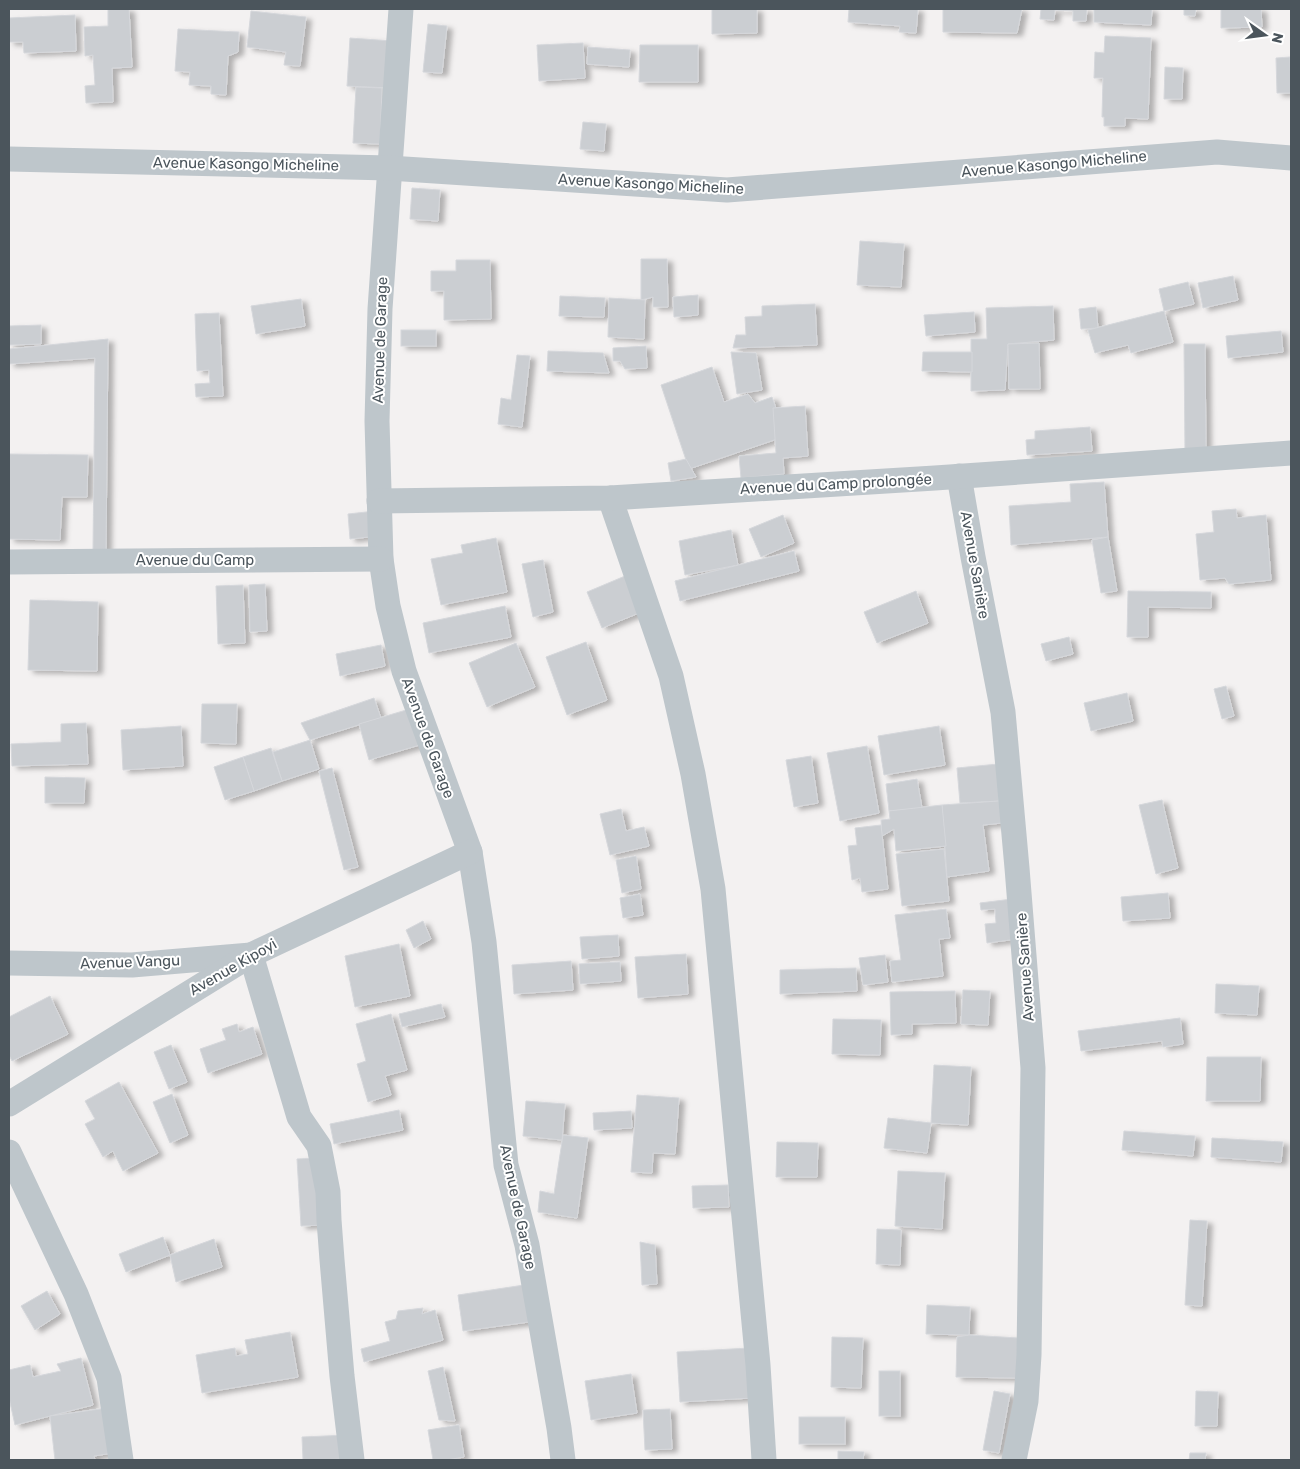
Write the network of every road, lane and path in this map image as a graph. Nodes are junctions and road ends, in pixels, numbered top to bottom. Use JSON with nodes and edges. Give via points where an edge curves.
{"nodes":[{"id":1,"x":401,"y":9,"type":"edge"},
{"id":2,"x":1291,"y":158,"type":"edge"},
{"id":3,"x":9,"y":159,"type":"edge"},
{"id":4,"x":389,"y":168,"type":"junction"},
{"id":5,"x":1291,"y":453,"type":"edge"},
{"id":6,"x":959,"y":476,"type":"junction"},
{"id":7,"x":610,"y":498,"type":"junction"},
{"id":8,"x":380,"y":501,"type":"junction"},
{"id":9,"x":381,"y":559,"type":"junction"},
{"id":10,"x":9,"y":562,"type":"edge"},
{"id":11,"x":470,"y":852,"type":"junction"},
{"id":12,"x":251,"y":955,"type":"junction"},
{"id":13,"x":9,"y":963,"type":"edge"},
{"id":14,"x":9,"y":1104,"type":"edge"},
{"id":15,"x":9,"y":1152,"type":"edge"},
{"id":16,"x":121,"y":1460,"type":"edge"},
{"id":17,"x":352,"y":1460,"type":"edge"},
{"id":18,"x":563,"y":1460,"type":"edge"},
{"id":19,"x":764,"y":1460,"type":"edge"},
{"id":20,"x":1014,"y":1460,"type":"edge"}],
"edges":[{"from":1,"to":4,"type":"street","name":"Avenue de Garage"},
{"from":2,"to":4,"type":"street","name":"Avenue Kasongo Micheline","via":[[1217,152],[727,190]]},
{"from":3,"to":4,"type":"street","name":"Avenue Kasongo Micheline"},
{"from":4,"to":8,"type":"street","name":"Avenue de Garage","via":[[380,309],[377,421]]},
{"from":5,"to":6,"type":"street","name":"Avenue du Camp prolongée"},
{"from":6,"to":7,"type":"street","name":"Avenue du Camp prolongée"},
{"from":6,"to":20,"type":"street","name":"Avenue Sanière","via":[[1003,712],[1032,1068],[1029,1356],[1026,1401]]},
{"from":7,"to":8,"type":"street","name":"Avenue du Camp prolongée"},
{"from":7,"to":19,"type":"street","via":[[671,676],[693,774],[713,889]]},
{"from":8,"to":9,"type":"street","name":"Avenue de Garage"},
{"from":9,"to":10,"type":"street","name":"Avenue du Camp"},
{"from":9,"to":11,"type":"street","name":"Avenue de Garage","via":[[388,606],[404,672]]},
{"from":11,"to":12,"type":"street","name":"Avenue Kipoyi"},
{"from":11,"to":18,"type":"street","name":"Avenue de Garage","via":[[484,942],[506,1165],[526,1245]]},
{"from":12,"to":13,"type":"street","name":"Avenue Vangu","via":[[132,965]]},
{"from":12,"to":14,"type":"street","name":"Avenue Kipoyi"},
{"from":12,"to":17,"type":"street","via":[[299,1117],[319,1146],[325,1174]]},
{"from":15,"to":16,"type":"street","via":[[76,1294],[110,1378]]}]}
